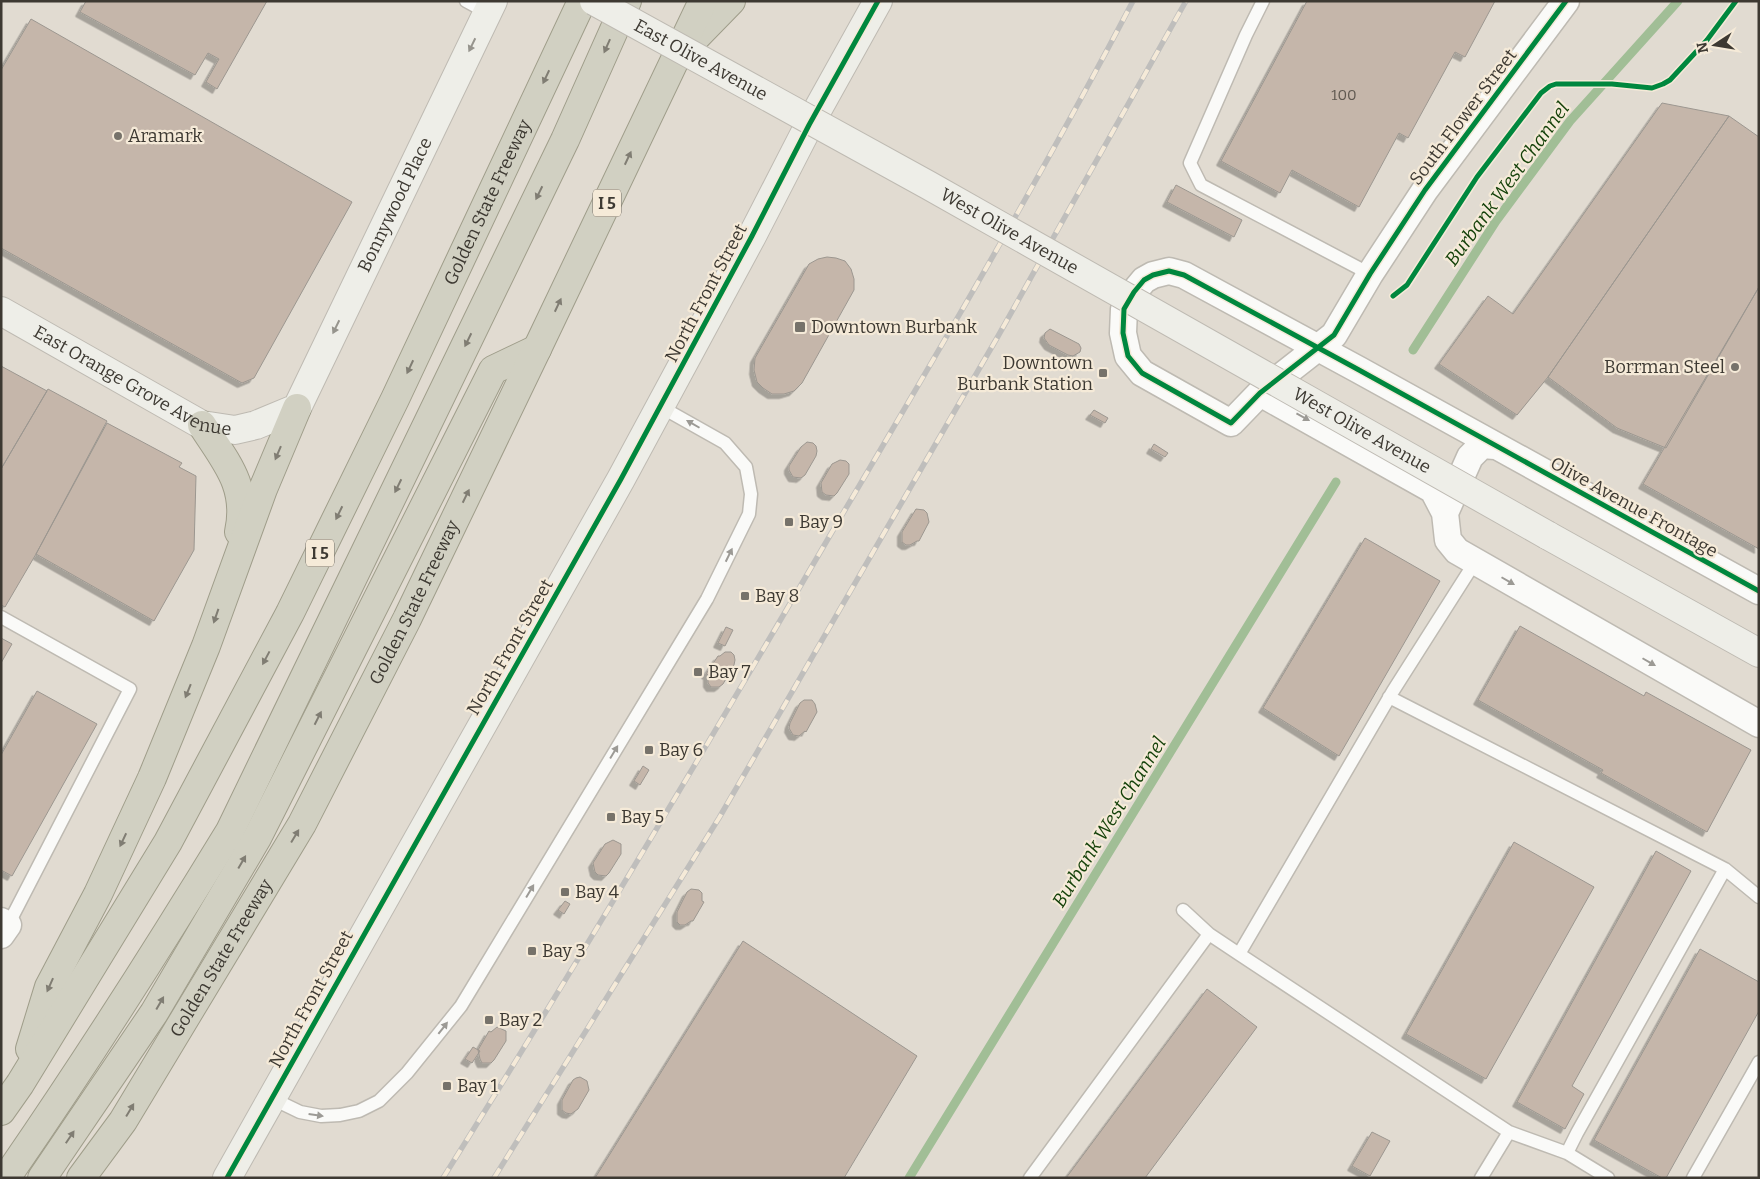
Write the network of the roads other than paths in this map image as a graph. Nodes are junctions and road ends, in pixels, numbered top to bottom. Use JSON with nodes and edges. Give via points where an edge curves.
{"nodes":[{"id":1,"x":582,"y":1,"type":"edge"},
{"id":2,"x":594,"y":1,"type":"edge"},
{"id":3,"x":627,"y":1,"type":"edge"},
{"id":4,"x":703,"y":1,"type":"edge"},
{"id":5,"x":731,"y":1,"type":"edge"},
{"id":6,"x":878,"y":1,"type":"edge"},
{"id":7,"x":1263,"y":1,"type":"edge"},
{"id":8,"x":1566,"y":1,"type":"edge"},
{"id":9,"x":482,"y":5,"type":"edge"},
{"id":10,"x":676,"y":57,"type":"junction"},
{"id":11,"x":809,"y":122,"type":"junction"},
{"id":12,"x":1370,"y":274,"type":"junction"},
{"id":13,"x":1,"y":310,"type":"edge"},
{"id":14,"x":1318,"y":348,"type":"junction"},
{"id":15,"x":537,"y":349,"type":"junction"},
{"id":16,"x":1260,"y":393,"type":"junction"},
{"id":17,"x":661,"y":406,"type":"junction"},
{"id":18,"x":297,"y":408,"type":"junction"},
{"id":19,"x":1231,"y":423,"type":"joint"},
{"id":20,"x":202,"y":425,"type":"junction"},
{"id":21,"x":1495,"y":446,"type":"junction"},
{"id":22,"x":1445,"y":513,"type":"junction"},
{"id":23,"x":1475,"y":562,"type":"junction"},
{"id":24,"x":226,"y":587,"type":"junction"},
{"id":25,"x":1759,"y":592,"type":"edge"},
{"id":26,"x":1,"y":617,"type":"edge"},
{"id":27,"x":1759,"y":653,"type":"edge"},
{"id":28,"x":1389,"y":697,"type":"junction"},
{"id":29,"x":1759,"y":724,"type":"edge"},
{"id":30,"x":1725,"y":869,"type":"junction"},
{"id":31,"x":1759,"y":897,"type":"edge"},
{"id":32,"x":1183,"y":910,"type":"dead end"},
{"id":33,"x":3,"y":927,"type":"edge"},
{"id":34,"x":1210,"y":934,"type":"junction"},
{"id":35,"x":1239,"y":954,"type":"junction"},
{"id":36,"x":1759,"y":1062,"type":"edge"},
{"id":37,"x":20,"y":1084,"type":"junction"},
{"id":38,"x":271,"y":1098,"type":"junction"},
{"id":39,"x":1,"y":1111,"type":"edge"},
{"id":40,"x":1509,"y":1132,"type":"junction"},
{"id":41,"x":1567,"y":1153,"type":"junction"},
{"id":42,"x":6,"y":1178,"type":"edge"},
{"id":43,"x":42,"y":1178,"type":"edge"},
{"id":44,"x":81,"y":1178,"type":"edge"},
{"id":45,"x":226,"y":1178,"type":"edge"},
{"id":46,"x":1030,"y":1178,"type":"edge"},
{"id":47,"x":1481,"y":1178,"type":"edge"},
{"id":48,"x":1608,"y":1178,"type":"edge"},
{"id":49,"x":1693,"y":1178,"type":"edge"}],
"edges":[{"from":1,"to":37,"type":"highway","name":"Golden State Freeway","number":"I 5","one_way":true,"via":[[395,399],[290,613],[168,842]]},
{"from":2,"to":11,"type":"main road","name":"East Olive Avenue","bridge":true},
{"from":3,"to":42,"type":"highway","one_way":true,"via":[[565,140],[230,831],[166,935]]},
{"from":4,"to":10,"type":"highway","name":"Golden State Freeway","number":"I 5"},
{"from":5,"to":10,"type":"highway"},
{"from":6,"to":11,"type":"main road","name":"North Front Street"},
{"from":7,"to":12,"type":"lane","via":[[1190,163],[1201,185]]},
{"from":8,"to":12,"type":"street","name":"South Flower Street","via":[[1425,190]]},
{"from":9,"to":18,"type":"main road","name":"Bonnywood Place","one_way":true},
{"from":15,"to":10,"type":"highway","name":"Golden State Freeway","number":"I 5","one_way":true},
{"from":11,"to":17,"type":"main road","name":"North Front Street"},
{"from":11,"to":27,"type":"main road","name":"West Olive Avenue","bridge":true},
{"from":12,"to":14,"type":"street","name":"South Flower Street","via":[[1334,335]]},
{"from":13,"to":20,"type":"main road","name":"East Orange Grove Avenue"},
{"from":14,"to":16,"type":"street","name":"South Flower Street"},
{"from":14,"to":19,"type":"street","name":"Olive Avenue Frontage","via":[[1184,275],[1169,271],[1144,280],[1124,309],[1123,334],[1128,356],[1142,373]]},
{"from":14,"to":21,"type":"street","name":"Olive Avenue Frontage"},
{"from":43,"to":15,"type":"highway","one_way":true,"via":[[154,1013],[257,838],[493,370]]},
{"from":44,"to":15,"type":"highway","name":"Golden State Freeway","number":"I 5","one_way":true,"via":[[123,1121],[302,824]]},
{"from":16,"to":19,"type":"street","name":"South Flower Street"},
{"from":16,"to":22,"type":"street","one_way":true,"via":[[1433,490]]},
{"from":17,"to":38,"type":"main road","name":"North Front Street"},
{"from":38,"to":17,"type":"lane","one_way":true,"via":[[300,1112],[340,1115],[359,1111],[379,1101],[407,1072],[461,1006],[707,599],[749,514],[751,494],[746,467],[724,443]]},
{"from":18,"to":20,"type":"main road","name":"East Orange Grove Avenue","via":[[256,425],[234,430]]},
{"from":18,"to":24,"type":"highway","one_way":true},
{"from":20,"to":24,"type":"highway","via":[[236,479],[241,499],[241,523]]},
{"from":21,"to":22,"type":"street","via":[[1482,444],[1470,457]]},
{"from":21,"to":25,"type":"street","name":"Olive Avenue Frontage"},
{"from":22,"to":23,"type":"street","via":[[1448,540]]},
{"from":23,"to":28,"type":"lane"},
{"from":23,"to":29,"type":"street","one_way":true},
{"from":24,"to":37,"type":"highway","one_way":true,"via":[[206,646],[152,778],[98,894],[49,987]]},
{"from":26,"to":33,"type":"lane","via":[[130,689]]},
{"from":28,"to":30,"type":"lane"},
{"from":28,"to":35,"type":"lane"},
{"from":30,"to":31,"type":"lane"},
{"from":30,"to":41,"type":"lane"},
{"from":32,"to":34,"type":"lane"},
{"from":34,"to":35,"type":"lane"},
{"from":34,"to":46,"type":"lane"},
{"from":35,"to":40,"type":"lane"},
{"from":36,"to":49,"type":"lane"},
{"from":37,"to":39,"type":"highway","name":"Golden State Freeway","number":"I 5"},
{"from":38,"to":45,"type":"main road","name":"North Front Street"},
{"from":40,"to":41,"type":"lane"},
{"from":40,"to":47,"type":"lane"},
{"from":41,"to":48,"type":"lane"}]}
